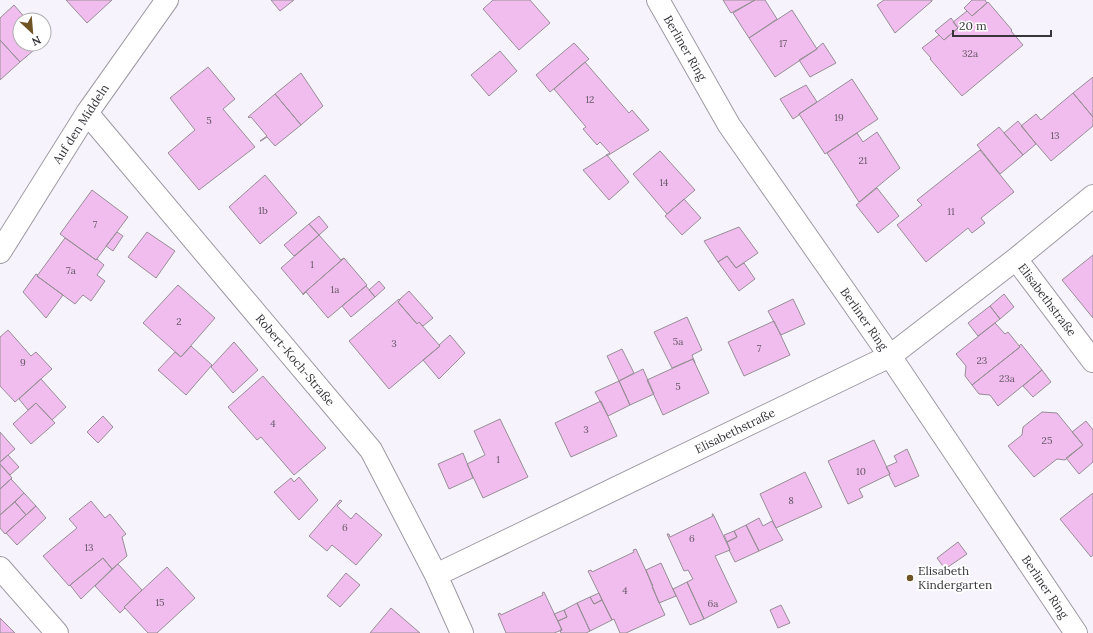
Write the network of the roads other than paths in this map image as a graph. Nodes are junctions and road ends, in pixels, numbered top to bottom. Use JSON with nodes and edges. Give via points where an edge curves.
{"nodes":[{"id":1,"x":167,"y":0,"type":"edge"},
{"id":2,"x":658,"y":0,"type":"edge"},
{"id":3,"x":87,"y":113,"type":"junction"},
{"id":4,"x":1093,"y":196,"type":"edge"},
{"id":5,"x":0,"y":252,"type":"edge"},
{"id":6,"x":1016,"y":259,"type":"junction"},
{"id":7,"x":890,"y":356,"type":"junction"},
{"id":8,"x":1093,"y":361,"type":"edge"},
{"id":9,"x":0,"y":568,"type":"edge"},
{"id":10,"x":436,"y":575,"type":"junction"},
{"id":11,"x":57,"y":633,"type":"edge"},
{"id":12,"x":462,"y":633,"type":"edge"},
{"id":13,"x":1076,"y":633,"type":"edge"}],
"edges":[{"from":1,"to":3,"type":"street","name":"Auf den Middeln"},
{"from":2,"to":7,"type":"street","name":"Berliner Ring","via":[[729,126]]},
{"from":3,"to":5,"type":"street","name":"Auf den Middeln"},
{"from":3,"to":10,"type":"street","name":"Robert-Koch-Straße","via":[[371,450]]},
{"from":4,"to":6,"type":"street","name":"Elisabethstraße"},
{"from":6,"to":7,"type":"street","name":"Elisabethstraße"},
{"from":6,"to":8,"type":"street","name":"Elisabethstraße"},
{"from":7,"to":10,"type":"street","name":"Elisabethstraße"},
{"from":7,"to":13,"type":"street","name":"Berliner Ring"},
{"from":9,"to":11,"type":"street"},
{"from":10,"to":12,"type":"street","name":"Robert-Koch-Straße"}]}
